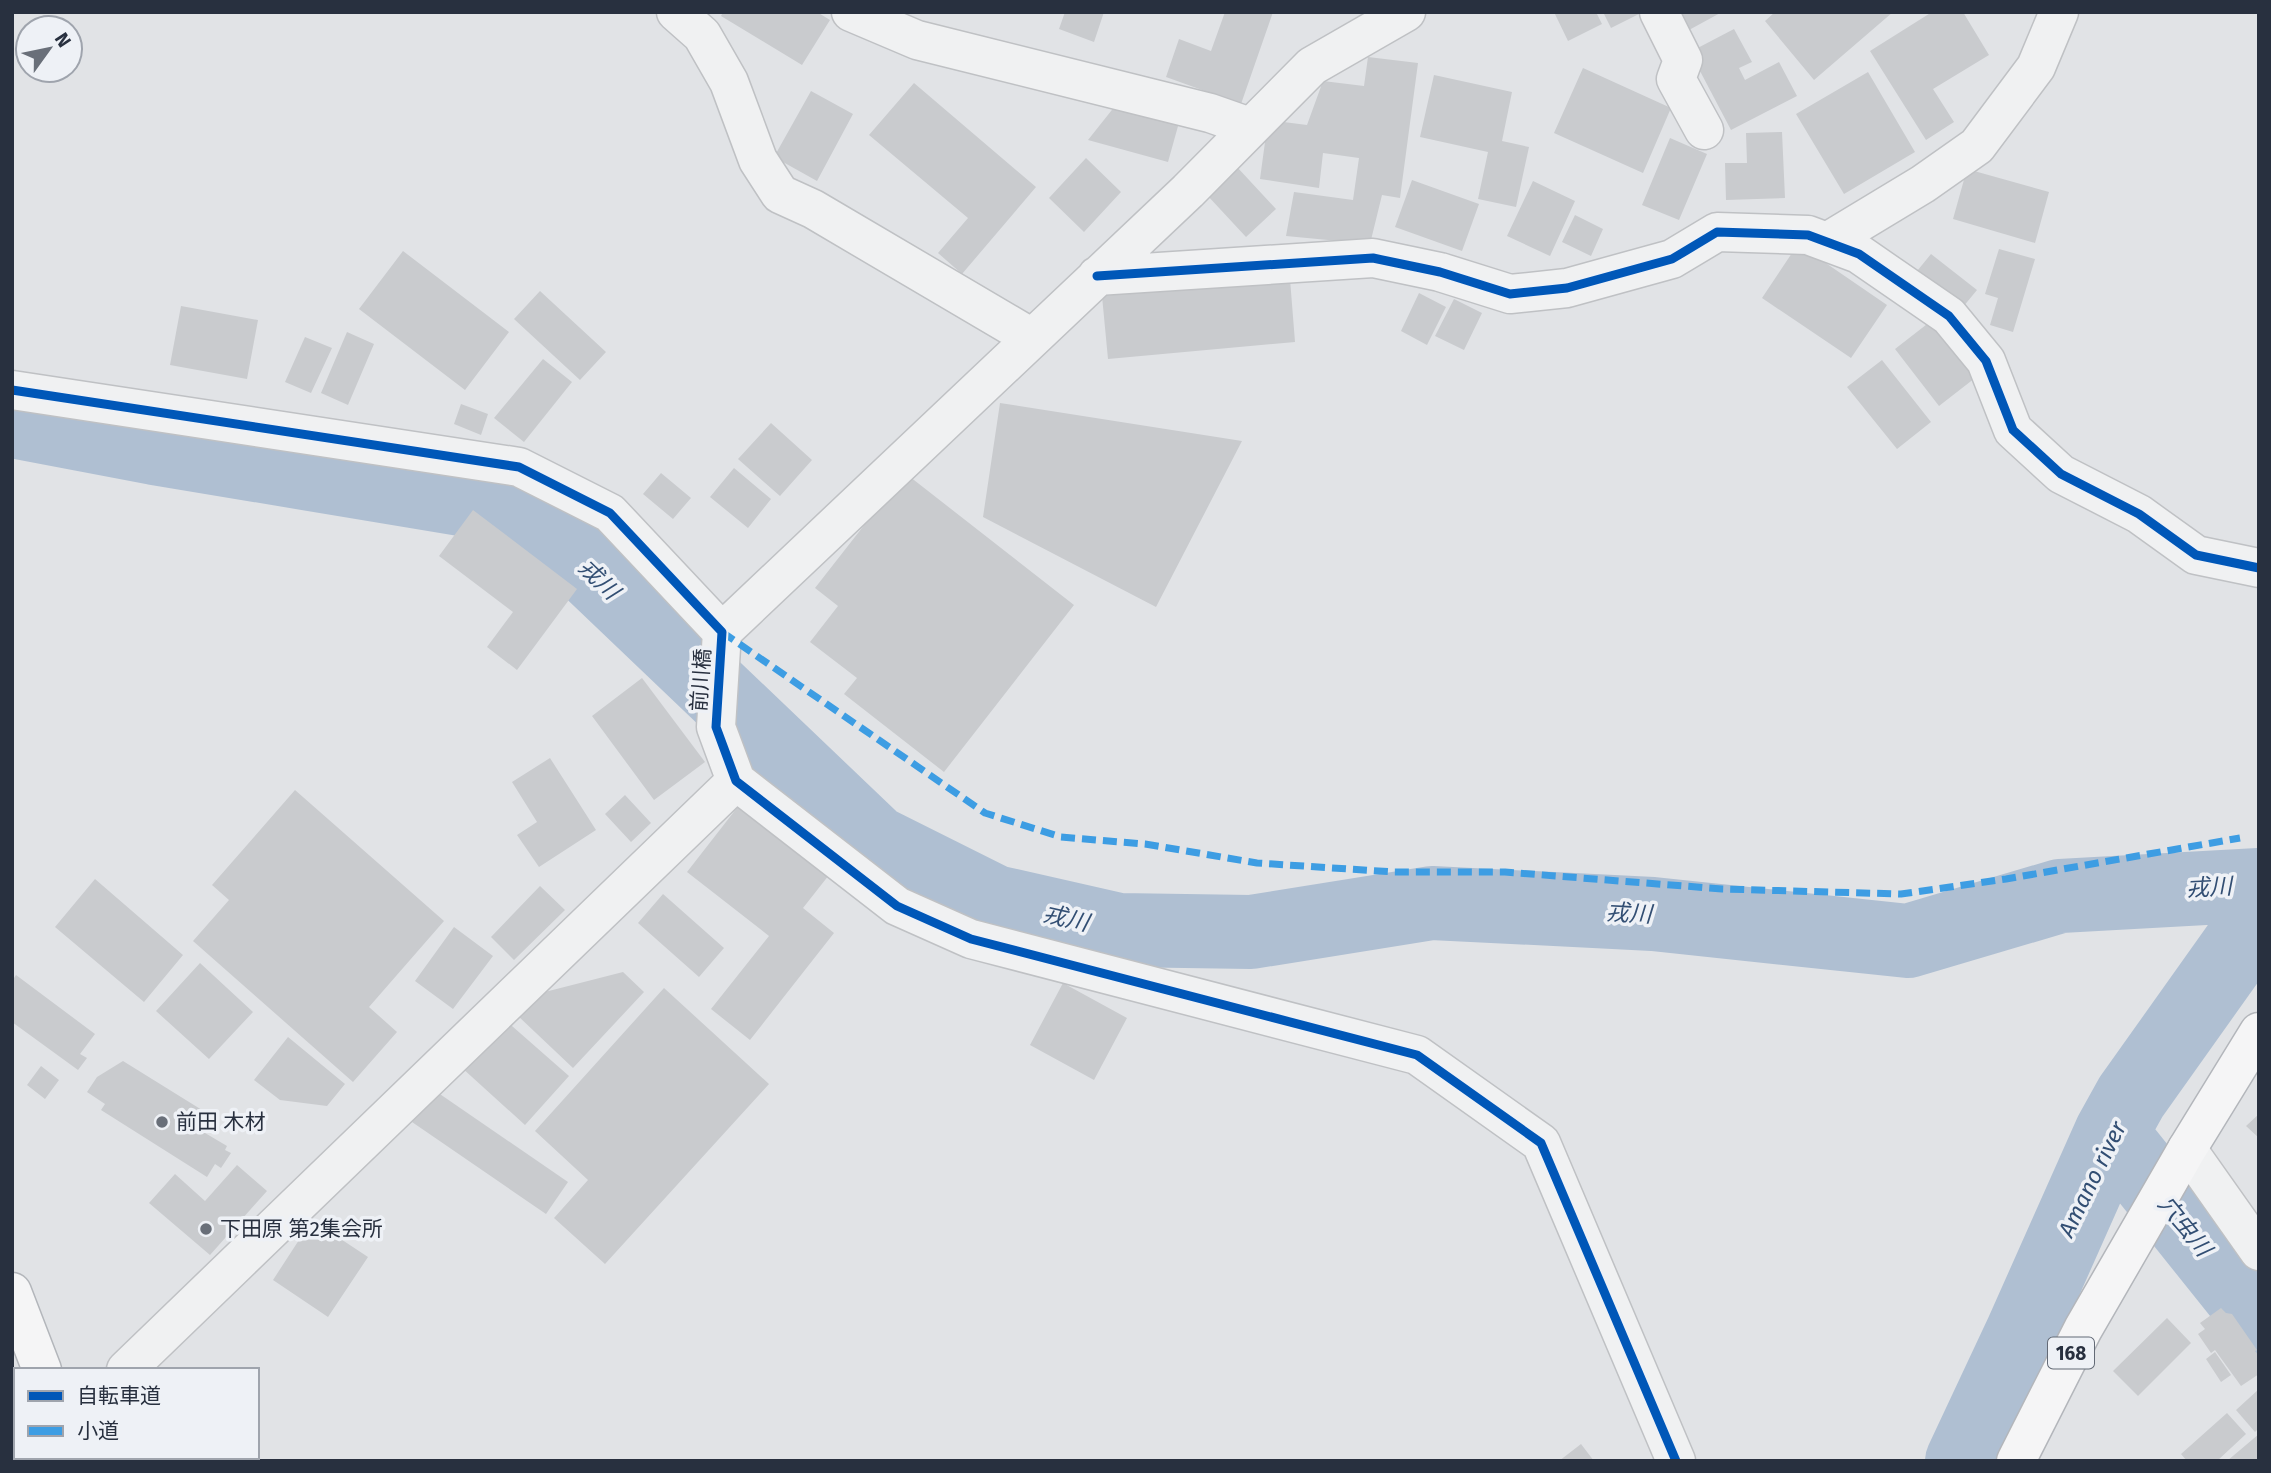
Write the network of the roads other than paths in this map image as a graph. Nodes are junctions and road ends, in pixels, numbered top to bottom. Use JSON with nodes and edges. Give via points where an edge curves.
{"nodes":[{"id":1,"x":676,"y":12,"type":"edge"},
{"id":2,"x":1406,"y":12,"type":"edge"},
{"id":3,"x":1659,"y":12,"type":"edge"},
{"id":4,"x":2059,"y":12,"type":"edge"},
{"id":5,"x":860,"y":14,"type":"edge"},
{"id":6,"x":1250,"y":127,"type":"junction"},
{"id":7,"x":1704,"y":130,"type":"dead end"},
{"id":8,"x":1827,"y":242,"type":"junction"},
{"id":9,"x":1097,"y":276,"type":"junction"},
{"id":10,"x":1031,"y":338,"type":"junction"},
{"id":11,"x":12,"y":390,"type":"edge"},
{"id":12,"x":2259,"y":568,"type":"edge"},
{"id":13,"x":722,"y":634,"type":"junction"},
{"id":14,"x":736,"y":781,"type":"junction"},
{"id":15,"x":2259,"y":1032,"type":"edge"},
{"id":16,"x":2187,"y":1149,"type":"junction"},
{"id":17,"x":2259,"y":1251,"type":"edge"},
{"id":18,"x":12,"y":1293,"type":"edge"},
{"id":19,"x":41,"y":1368,"type":"edge"},
{"id":20,"x":128,"y":1368,"type":"edge"},
{"id":21,"x":1676,"y":1461,"type":"edge"},
{"id":22,"x":2015,"y":1461,"type":"edge"}],
"edges":[{"from":1,"to":10,"type":"street","via":[[702,35],[729,82],[758,160],[780,194]]},
{"from":2,"to":6,"type":"street","via":[[1312,66]]},
{"from":3,"to":7,"type":"street","via":[[1682,60],[1676,79]]},
{"from":4,"to":8,"type":"street","via":[[2036,68],[1977,146]]},
{"from":5,"to":6,"type":"street","via":[[917,40]]},
{"from":6,"to":9,"type":"street"},
{"from":8,"to":9,"type":"street","via":[[1808,235],[1717,232],[1672,259],[1567,288],[1510,294],[1373,258]]},
{"from":8,"to":12,"type":"street","via":[[1859,254],[1949,316],[1986,361],[2013,430],[2061,474],[2139,514],[2196,555]]},
{"from":9,"to":10,"type":"street"},
{"from":10,"to":13,"type":"street"},
{"from":11,"to":13,"type":"street","via":[[519,467],[610,513]]},
{"from":13,"to":14,"type":"street","name":"前川橋","via":[[716,727]]},
{"from":14,"to":20,"type":"street"},
{"from":14,"to":21,"type":"street","via":[[898,906],[971,939],[1417,1055],[1541,1143]]},
{"from":15,"to":16,"type":"highway","number":"168"},
{"from":16,"to":17,"type":"street"},
{"from":16,"to":22,"type":"highway","number":"168","via":[[2083,1329]]},
{"from":18,"to":19,"type":"highway"}]}
